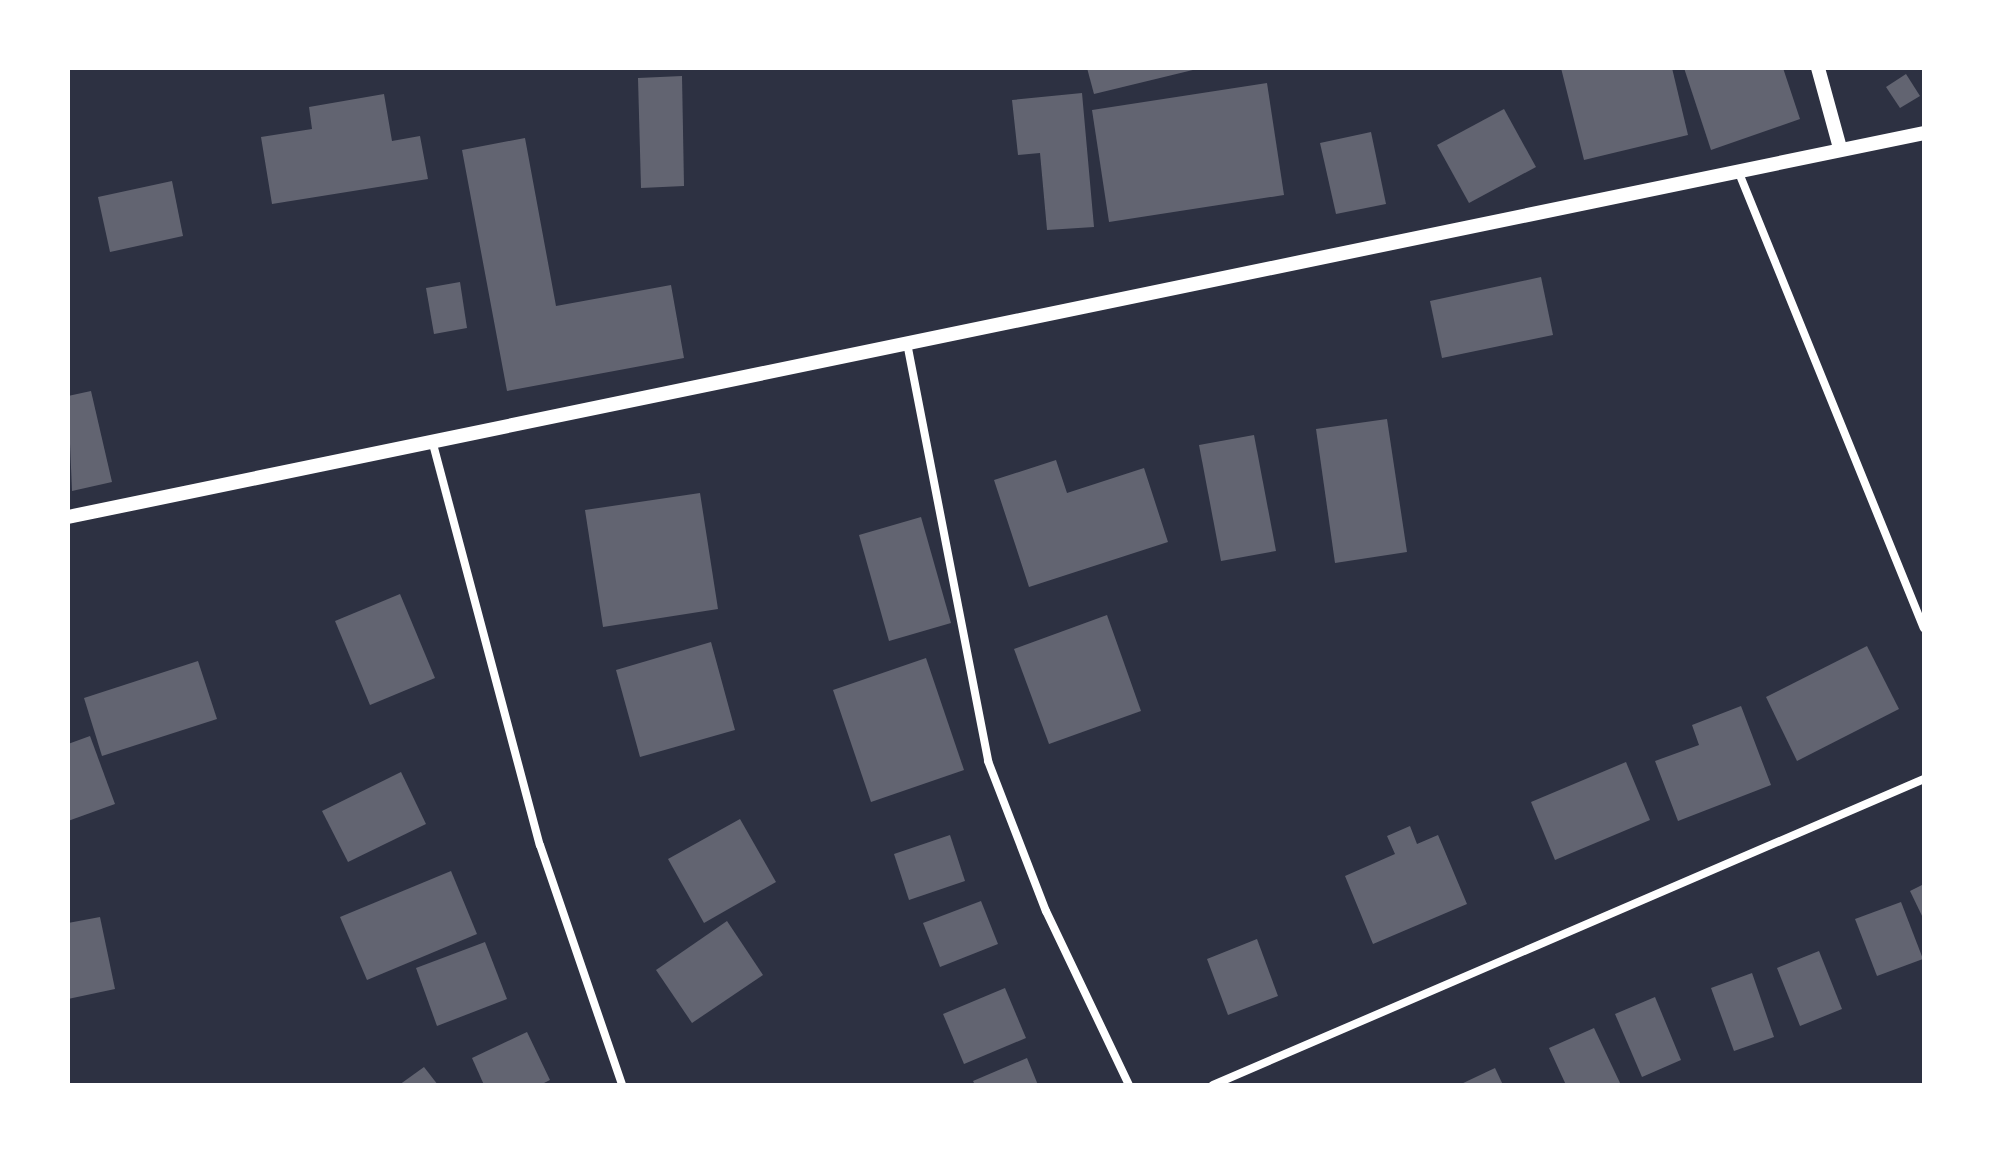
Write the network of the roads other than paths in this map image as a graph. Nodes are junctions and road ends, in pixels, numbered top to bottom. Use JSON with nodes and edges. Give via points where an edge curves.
{"nodes":[{"id":1,"x":1818,"y":68,"type":"edge"},
{"id":2,"x":1924,"y":133,"type":"edge"},
{"id":3,"x":1840,"y":148,"type":"junction"},
{"id":4,"x":1739,"y":173,"type":"junction"},
{"id":5,"x":906,"y":341,"type":"junction"},
{"id":6,"x":433,"y":444,"type":"junction"},
{"id":7,"x":68,"y":517,"type":"edge"},
{"id":8,"x":1924,"y":628,"type":"edge"},
{"id":9,"x":1924,"y":779,"type":"edge"},
{"id":10,"x":622,"y":1085,"type":"edge"},
{"id":11,"x":1129,"y":1085,"type":"edge"},
{"id":12,"x":1213,"y":1085,"type":"edge"}],
"edges":[{"from":1,"to":3,"type":"street"},
{"from":2,"to":3,"type":"street"},
{"from":3,"to":4,"type":"street"},
{"from":4,"to":5,"type":"street"},
{"from":4,"to":8,"type":"street"},
{"from":5,"to":6,"type":"street"},
{"from":5,"to":11,"type":"street","via":[[988,761],[1046,911]]},
{"from":6,"to":7,"type":"street","via":[[265,473]]},
{"from":6,"to":10,"type":"street","via":[[540,845]]},
{"from":9,"to":12,"type":"street"}]}
